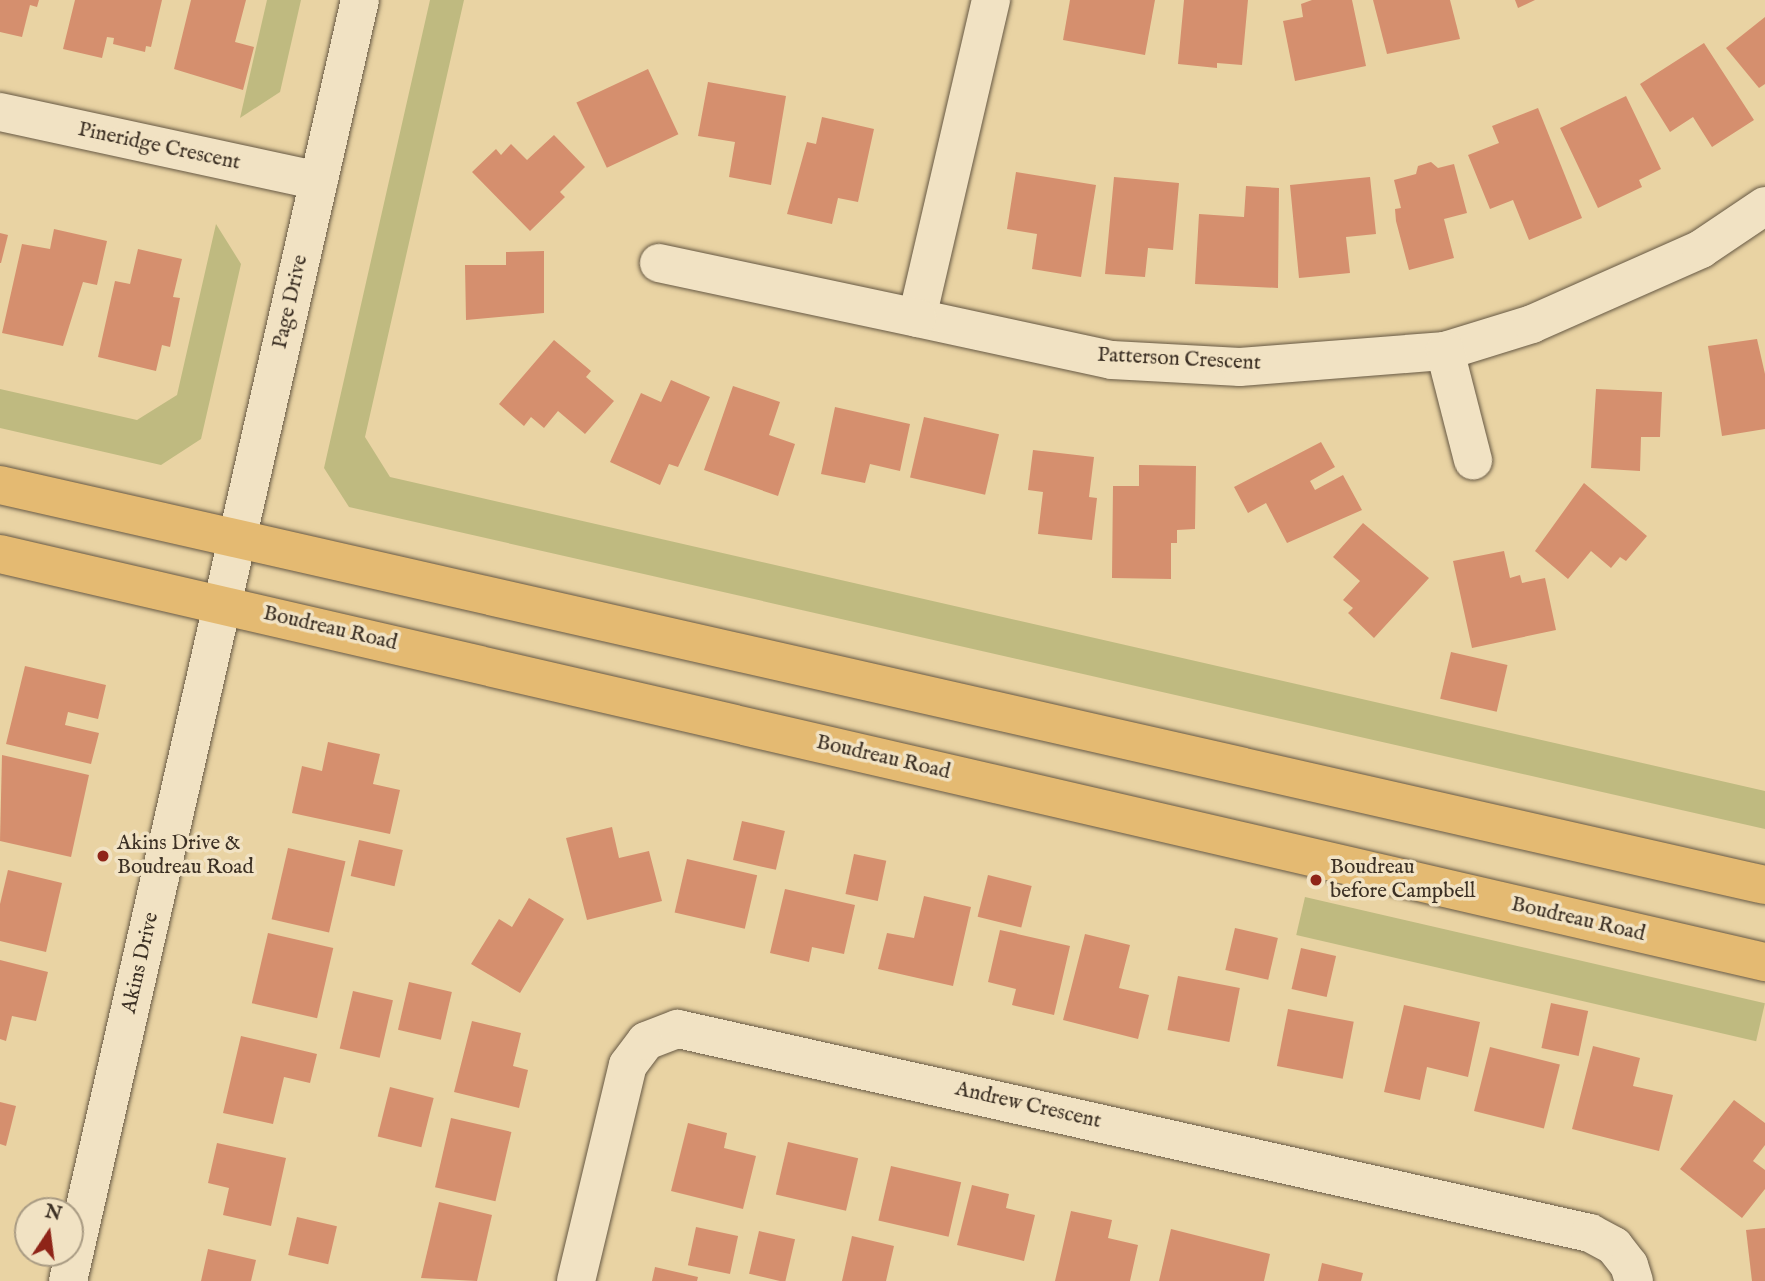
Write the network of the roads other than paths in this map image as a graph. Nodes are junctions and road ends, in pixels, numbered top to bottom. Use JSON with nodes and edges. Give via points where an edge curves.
{"nodes":[{"id":1,"x":360,"y":0,"type":"edge"},
{"id":2,"x":991,"y":0,"type":"edge"},
{"id":3,"x":0,"y":112,"type":"edge"},
{"id":4,"x":319,"y":181,"type":"junction"},
{"id":5,"x":1765,"y":206,"type":"edge"},
{"id":6,"x":659,"y":263,"type":"dead end"},
{"id":7,"x":917,"y":318,"type":"junction"},
{"id":8,"x":1445,"y":351,"type":"junction"},
{"id":9,"x":1474,"y":460,"type":"dead end"},
{"id":10,"x":0,"y":485,"type":"edge"},
{"id":11,"x":238,"y":538,"type":"junction"},
{"id":12,"x":0,"y":554,"type":"edge"},
{"id":13,"x":223,"y":605,"type":"junction"},
{"id":14,"x":1765,"y":885,"type":"edge"},
{"id":15,"x":1765,"y":962,"type":"edge"},
{"id":16,"x":68,"y":1281,"type":"edge"},
{"id":17,"x":576,"y":1281,"type":"edge"},
{"id":18,"x":1634,"y":1281,"type":"edge"}],
"edges":[{"from":1,"to":4,"type":"street","name":"Page Drive"},
{"from":2,"to":7,"type":"street"},
{"from":3,"to":4,"type":"street","name":"Pineridge Crescent"},
{"from":4,"to":11,"type":"street","name":"Page Drive"},
{"from":5,"to":8,"type":"street","name":"Patterson Crescent","via":[[1701,249],[1532,324]]},
{"from":6,"to":7,"type":"street","name":"Patterson Crescent"},
{"from":7,"to":8,"type":"street","name":"Patterson Crescent","via":[[1112,360],[1240,367]]},
{"from":8,"to":9,"type":"street"},
{"from":10,"to":11,"type":"main road"},
{"from":11,"to":13,"type":"street","name":"Page Drive"},
{"from":11,"to":14,"type":"main road"},
{"from":12,"to":13,"type":"main road","name":"Boudreau Road"},
{"from":13,"to":15,"type":"main road","name":"Boudreau Road"},
{"from":13,"to":16,"type":"street","name":"Akins Drive"},
{"from":17,"to":18,"type":"street","name":"Andrew Crescent","via":[[628,1065],[646,1041],[678,1029],[1590,1233],[1614,1246],[1629,1265]]}]}
